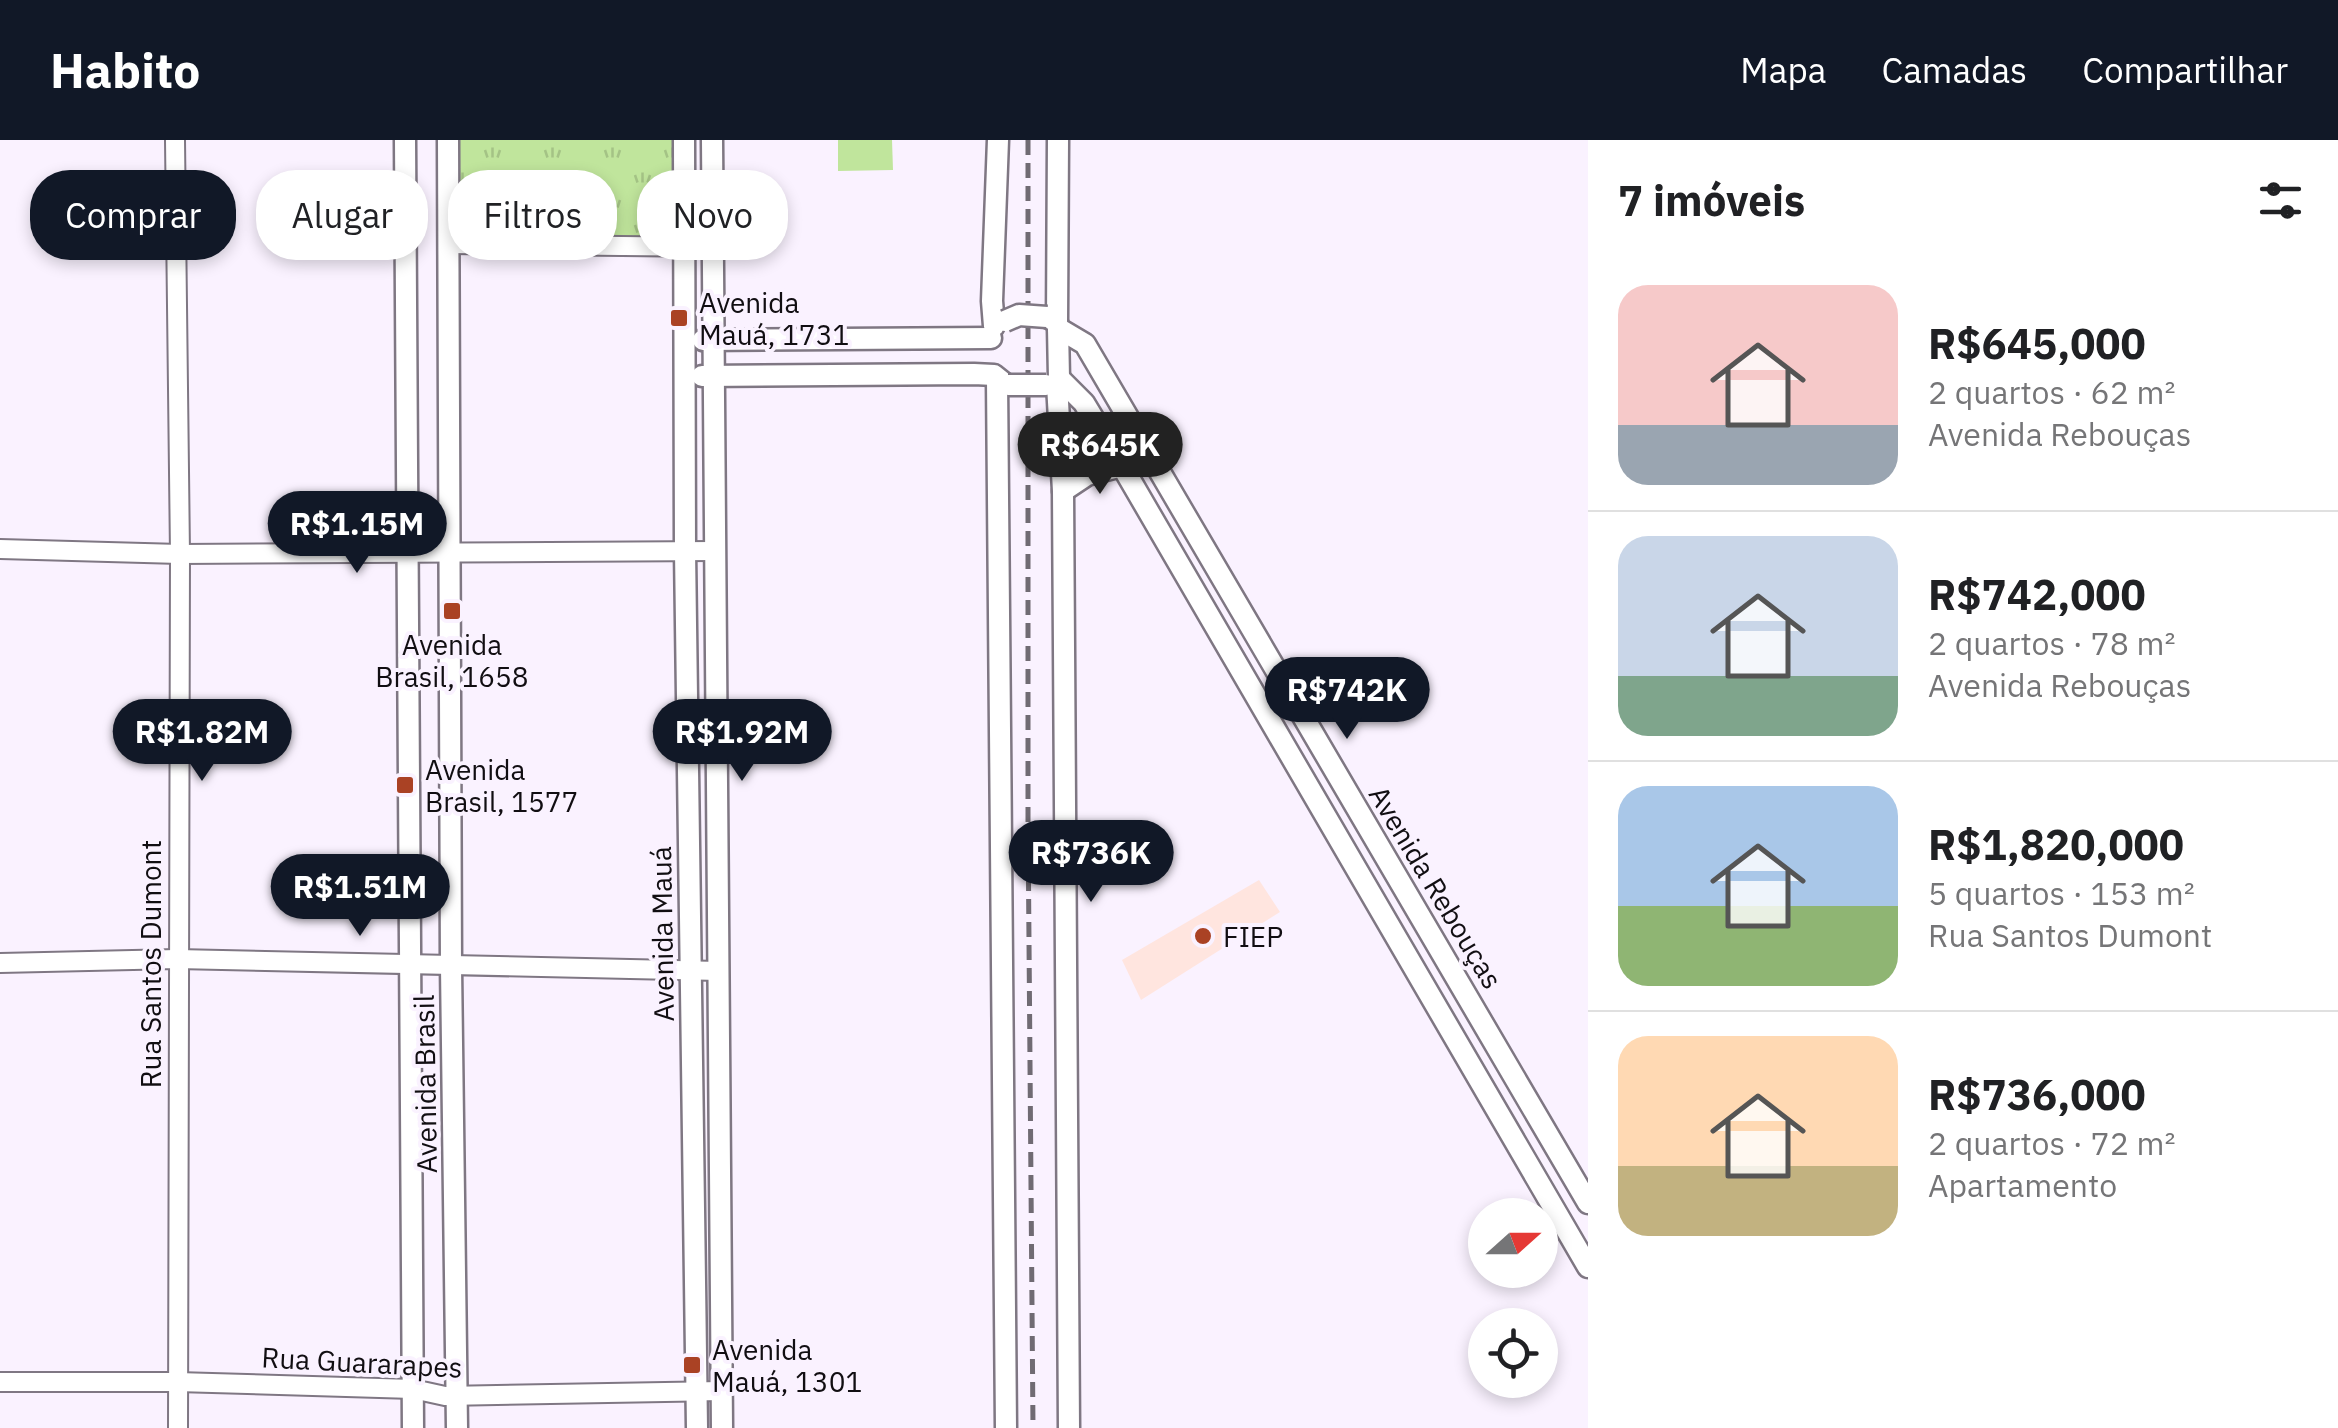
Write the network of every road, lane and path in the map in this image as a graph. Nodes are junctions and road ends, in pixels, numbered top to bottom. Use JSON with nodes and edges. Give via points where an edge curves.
{"nodes":[{"id":1,"x":175,"y":140,"type":"edge"},
{"id":2,"x":404,"y":140,"type":"edge"},
{"id":3,"x":448,"y":140,"type":"edge"},
{"id":4,"x":684,"y":140,"type":"edge"},
{"id":5,"x":712,"y":140,"type":"edge"},
{"id":6,"x":998,"y":140,"type":"edge"},
{"id":7,"x":1058,"y":140,"type":"edge"},
{"id":8,"x":448,"y":170,"type":"edge"},
{"id":9,"x":684,"y":170,"type":"edge"},
{"id":10,"x":712,"y":170,"type":"edge"},
{"id":11,"x":449,"y":260,"type":"edge"},
{"id":12,"x":684,"y":260,"type":"edge"},
{"id":13,"x":712,"y":260,"type":"edge"},
{"id":14,"x":1054,"y":323,"type":"junction"},
{"id":15,"x":997,"y":328,"type":"junction"},
{"id":16,"x":852,"y":339,"type":"junction"},
{"id":17,"x":684,"y":340,"type":"junction"},
{"id":18,"x":713,"y":340,"type":"junction"},
{"id":19,"x":853,"y":375,"type":"junction"},
{"id":20,"x":685,"y":376,"type":"junction"},
{"id":21,"x":713,"y":376,"type":"junction"},
{"id":22,"x":1000,"y":380,"type":"junction"},
{"id":23,"x":1054,"y":382,"type":"junction"},
{"id":24,"x":1122,"y":466,"type":"junction"},
{"id":25,"x":1063,"y":491,"type":"junction"},
{"id":26,"x":0,"y":549,"type":"edge"},
{"id":27,"x":685,"y":551,"type":"junction"},
{"id":28,"x":715,"y":551,"type":"junction"},
{"id":29,"x":409,"y":552,"type":"junction"},
{"id":30,"x":451,"y":552,"type":"junction"},
{"id":31,"x":180,"y":554,"type":"junction"},
{"id":32,"x":1345,"y":786,"type":"junction"},
{"id":33,"x":1316,"y":804,"type":"junction"},
{"id":34,"x":177,"y":959,"type":"junction"},
{"id":35,"x":0,"y":963,"type":"edge"},
{"id":36,"x":412,"y":963,"type":"junction"},
{"id":37,"x":451,"y":967,"type":"junction"},
{"id":38,"x":690,"y":971,"type":"junction"},
{"id":39,"x":719,"y":972,"type":"junction"},
{"id":40,"x":1516,"y":1078,"type":"junction"},
{"id":41,"x":1487,"y":1095,"type":"junction"},
{"id":42,"x":1588,"y":1203,"type":"edge"},
{"id":43,"x":1588,"y":1267,"type":"edge"},
{"id":44,"x":0,"y":1382,"type":"edge"},
{"id":45,"x":178,"y":1382,"type":"junction"},
{"id":46,"x":414,"y":1389,"type":"junction"},
{"id":47,"x":696,"y":1391,"type":"junction"},
{"id":48,"x":722,"y":1391,"type":"junction"},
{"id":49,"x":457,"y":1396,"type":"junction"},
{"id":50,"x":178,"y":1428,"type":"edge"},
{"id":51,"x":414,"y":1428,"type":"edge"},
{"id":52,"x":457,"y":1428,"type":"edge"},
{"id":53,"x":697,"y":1428,"type":"edge"},
{"id":54,"x":722,"y":1428,"type":"edge"},
{"id":55,"x":1006,"y":1428,"type":"edge"},
{"id":56,"x":1069,"y":1428,"type":"edge"}],
"edges":[{"from":1,"to":31,"type":"street","name":"Rua Santos Dumont"},
{"from":2,"to":29,"type":"main road","name":"Avenida Brasil"},
{"from":3,"to":8,"type":"main road","name":"Avenida Brasil"},
{"from":4,"to":9,"type":"main road","name":"Avenida Mauá"},
{"from":5,"to":10,"type":"main road","name":"Avenida Mauá"},
{"from":6,"to":15,"type":"main road","via":[[992,301]]},
{"from":7,"to":14,"type":"main road"},
{"from":11,"to":30,"type":"main road","name":"Avenida Brasil"},
{"from":12,"to":17,"type":"main road","name":"Avenida Mauá"},
{"from":13,"to":18,"type":"main road","name":"Avenida Mauá"},
{"from":14,"to":15,"type":"main road","bridge":true,"via":[[1019,315]]},
{"from":14,"to":23,"type":"main road"},
{"from":14,"to":32,"type":"main road","name":"Avenida Rebouças","via":[[1085,344]]},
{"from":15,"to":16,"type":"main road"},
{"from":15,"to":22,"type":"main road"},
{"from":16,"to":18,"type":"main road"},
{"from":16,"to":19,"type":"main road"},
{"from":17,"to":18,"type":"main road"},
{"from":17,"to":20,"type":"main road","name":"Avenida Mauá"},
{"from":18,"to":21,"type":"main road","name":"Avenida Mauá"},
{"from":19,"to":21,"type":"main road"},
{"from":19,"to":22,"type":"main road"},
{"from":20,"to":21,"type":"main road"},
{"from":20,"to":27,"type":"main road","name":"Avenida Mauá"},
{"from":21,"to":28,"type":"main road","name":"Avenida Mauá"},
{"from":22,"to":23,"type":"main road","bridge":true},
{"from":22,"to":55,"type":"main road"},
{"from":23,"to":24,"type":"main road","via":[[1084,402]]},
{"from":23,"to":25,"type":"main road"},
{"from":24,"to":25,"type":"main road","via":[[1087,475]]},
{"from":24,"to":33,"type":"main road"},
{"from":25,"to":56,"type":"main road"},
{"from":26,"to":31,"type":"street"},
{"from":27,"to":28,"type":"street"},
{"from":27,"to":30,"type":"street"},
{"from":27,"to":38,"type":"main road","name":"Avenida Mauá"},
{"from":28,"to":39,"type":"main road","name":"Avenida Mauá"},
{"from":29,"to":30,"type":"street"},
{"from":29,"to":31,"type":"street"},
{"from":29,"to":36,"type":"main road","name":"Avenida Brasil"},
{"from":30,"to":37,"type":"main road","name":"Avenida Brasil"},
{"from":31,"to":34,"type":"street","name":"Rua Santos Dumont"},
{"from":32,"to":33,"type":"main road"},
{"from":32,"to":40,"type":"main road","name":"Avenida Rebouças"},
{"from":33,"to":41,"type":"main road"},
{"from":34,"to":35,"type":"street"},
{"from":34,"to":36,"type":"street"},
{"from":34,"to":45,"type":"street","name":"Rua Santos Dumont"},
{"from":36,"to":37,"type":"street"},
{"from":36,"to":46,"type":"main road","name":"Avenida Brasil"},
{"from":37,"to":38,"type":"street"},
{"from":37,"to":49,"type":"main road","name":"Avenida Brasil"},
{"from":38,"to":39,"type":"street"},
{"from":38,"to":47,"type":"main road","name":"Avenida Mauá"},
{"from":39,"to":48,"type":"main road","name":"Avenida Mauá"},
{"from":40,"to":41,"type":"main road"},
{"from":40,"to":42,"type":"main road","name":"Avenida Rebouças"},
{"from":41,"to":43,"type":"main road"},
{"from":44,"to":45,"type":"street","name":"Rua Guararapes"},
{"from":45,"to":46,"type":"street","name":"Rua Guararapes"},
{"from":45,"to":50,"type":"street","name":"Rua Santos Dumont"},
{"from":46,"to":49,"type":"street","name":"Rua Guararapes"},
{"from":46,"to":51,"type":"main road","name":"Avenida Brasil"},
{"from":47,"to":48,"type":"street","name":"Rua Guararapes"},
{"from":47,"to":49,"type":"street","name":"Rua Guararapes"},
{"from":47,"to":53,"type":"main road","name":"Avenida Mauá"},
{"from":48,"to":54,"type":"main road","name":"Avenida Mauá"},
{"from":49,"to":52,"type":"main road","name":"Avenida Brasil"}]}
